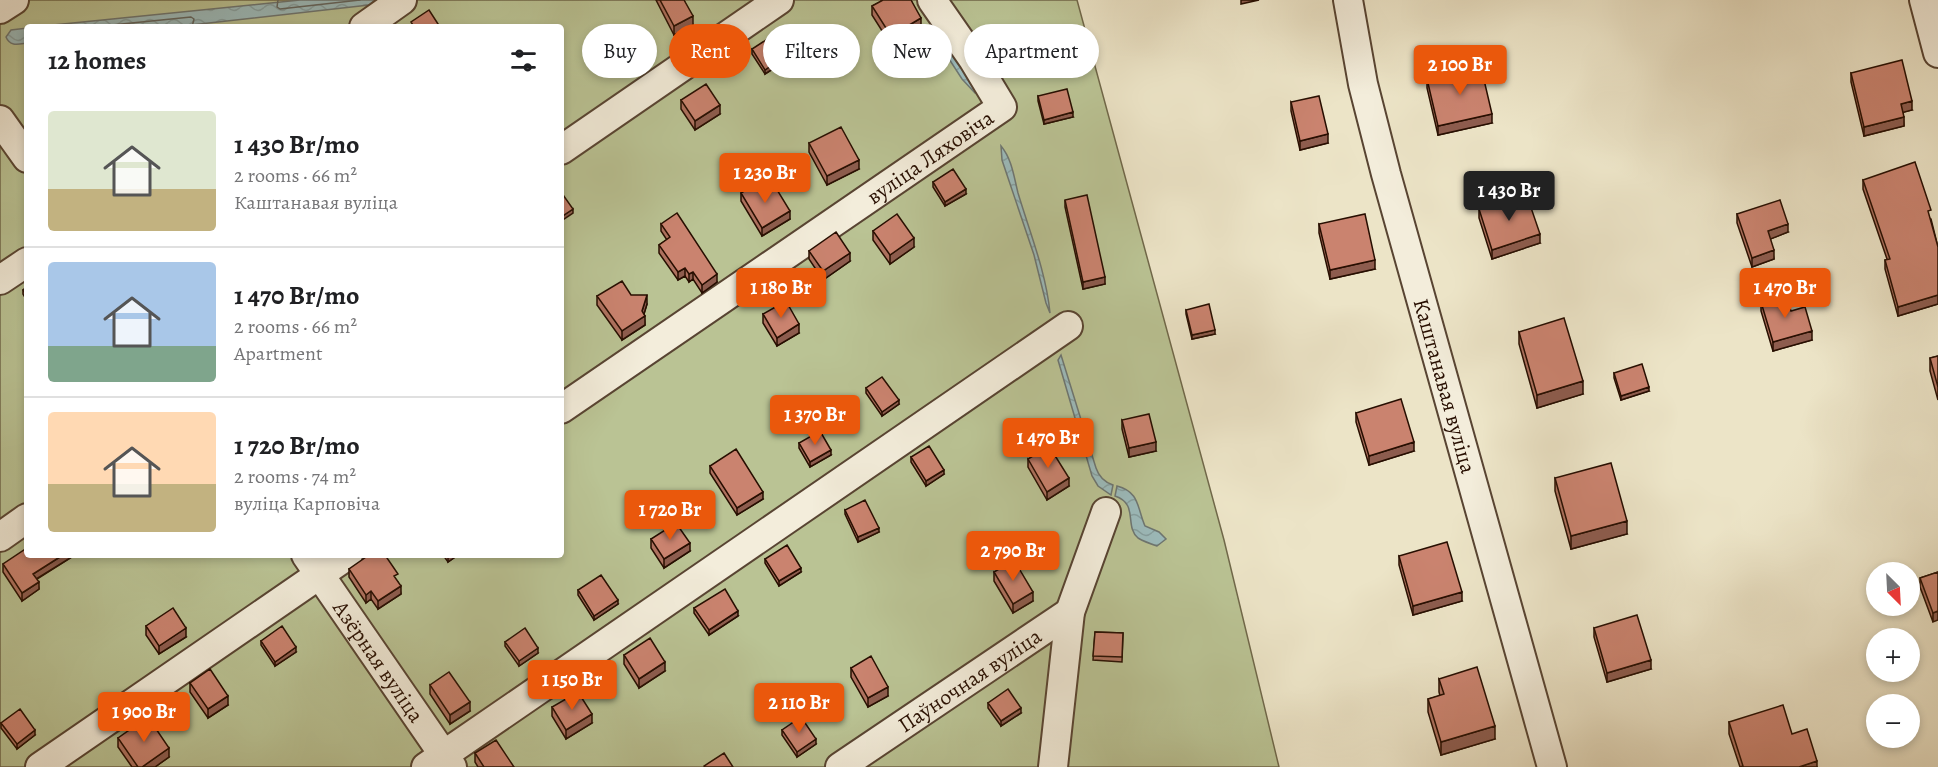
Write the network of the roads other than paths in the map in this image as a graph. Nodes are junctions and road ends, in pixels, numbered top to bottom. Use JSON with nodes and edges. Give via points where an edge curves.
{"nodes":[{"id":1,"x":14,"y":0,"type":"edge"},
{"id":2,"x":402,"y":0,"type":"edge"},
{"id":3,"x":780,"y":0,"type":"edge"},
{"id":4,"x":932,"y":0,"type":"edge"},
{"id":5,"x":1348,"y":0,"type":"edge"},
{"id":6,"x":1924,"y":0,"type":"edge"},
{"id":7,"x":0,"y":9,"type":"edge"},
{"id":8,"x":368,"y":24,"type":"edge"},
{"id":9,"x":1938,"y":53,"type":"edge"},
{"id":10,"x":0,"y":120,"type":"edge"},
{"id":11,"x":564,"y":148,"type":"edge"},
{"id":12,"x":24,"y":155,"type":"edge"},
{"id":13,"x":24,"y":264,"type":"edge"},
{"id":14,"x":0,"y":280,"type":"edge"},
{"id":15,"x":1068,"y":326,"type":"dead end"},
{"id":16,"x":564,"y":407,"type":"edge"},
{"id":17,"x":1106,"y":513,"type":"dead end"},
{"id":18,"x":24,"y":520,"type":"edge"},
{"id":19,"x":0,"y":537,"type":"edge"},
{"id":20,"x":337,"y":558,"type":"edge"},
{"id":21,"x":312,"y":565,"type":"edge"},
{"id":22,"x":1071,"y":612,"type":"junction"},
{"id":23,"x":441,"y":763,"type":"edge"},
{"id":24,"x":40,"y":767,"type":"edge"},
{"id":25,"x":840,"y":767,"type":"edge"},
{"id":26,"x":1053,"y":767,"type":"edge"},
{"id":27,"x":1552,"y":767,"type":"edge"}],
"edges":[{"from":1,"to":7,"type":"street"},
{"from":2,"to":8,"type":"street"},
{"from":3,"to":11,"type":"street"},
{"from":4,"to":16,"type":"street","name":"вуліца Ляховіча","via":[[1002,107]]},
{"from":5,"to":27,"type":"street","name":"Каштанавая вуліца","via":[[1363,84],[1386,174]]},
{"from":6,"to":9,"type":"street"},
{"from":10,"to":12,"type":"street"},
{"from":13,"to":14,"type":"street"},
{"from":15,"to":23,"type":"street"},
{"from":17,"to":22,"type":"street"},
{"from":18,"to":19,"type":"street"},
{"from":20,"to":21,"type":"street"},
{"from":21,"to":23,"type":"street","name":"Азёрная вуліца"},
{"from":21,"to":24,"type":"street"},
{"from":22,"to":25,"type":"street","name":"Паўночная вуліца"},
{"from":22,"to":26,"type":"street"}]}
